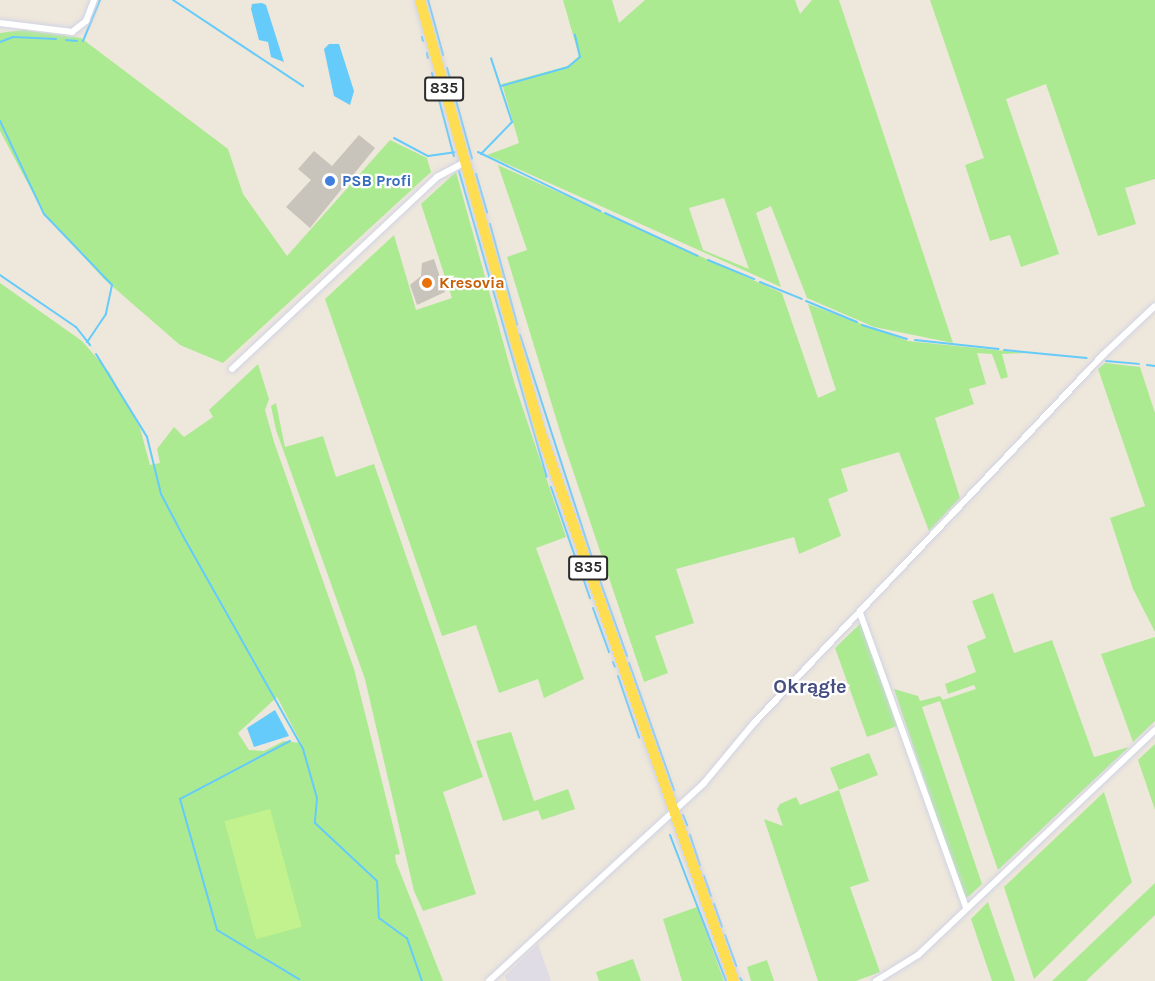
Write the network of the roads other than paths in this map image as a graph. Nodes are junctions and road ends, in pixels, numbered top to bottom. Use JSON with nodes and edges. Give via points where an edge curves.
{"nodes":[{"id":1,"x":94,"y":0,"type":"edge"},
{"id":2,"x":420,"y":0,"type":"edge"},
{"id":3,"x":0,"y":23,"type":"edge"},
{"id":4,"x":465,"y":162,"type":"junction"},
{"id":5,"x":1155,"y":306,"type":"edge"},
{"id":6,"x":232,"y":369,"type":"dead end"},
{"id":7,"x":860,"y":613,"type":"junction"},
{"id":8,"x":1155,"y":730,"type":"edge"},
{"id":9,"x":673,"y":810,"type":"junction"},
{"id":10,"x":966,"y":908,"type":"junction"},
{"id":11,"x":489,"y":981,"type":"edge"},
{"id":12,"x":734,"y":981,"type":"edge"},
{"id":13,"x":876,"y":981,"type":"edge"}],
"edges":[{"from":1,"to":3,"type":"street","via":[[86,21],[72,32]]},
{"from":2,"to":4,"type":"main road","number":"835"},
{"from":4,"to":6,"type":"street","via":[[437,177]]},
{"from":4,"to":9,"type":"main road","number":"835","via":[[541,433]]},
{"from":5,"to":7,"type":"street","via":[[1103,354]]},
{"from":7,"to":9,"type":"street"},
{"from":7,"to":10,"type":"street"},
{"from":8,"to":10,"type":"street"},
{"from":9,"to":11,"type":"street"},
{"from":9,"to":12,"type":"main road","number":"835"},
{"from":10,"to":13,"type":"street","via":[[907,964]]}]}
